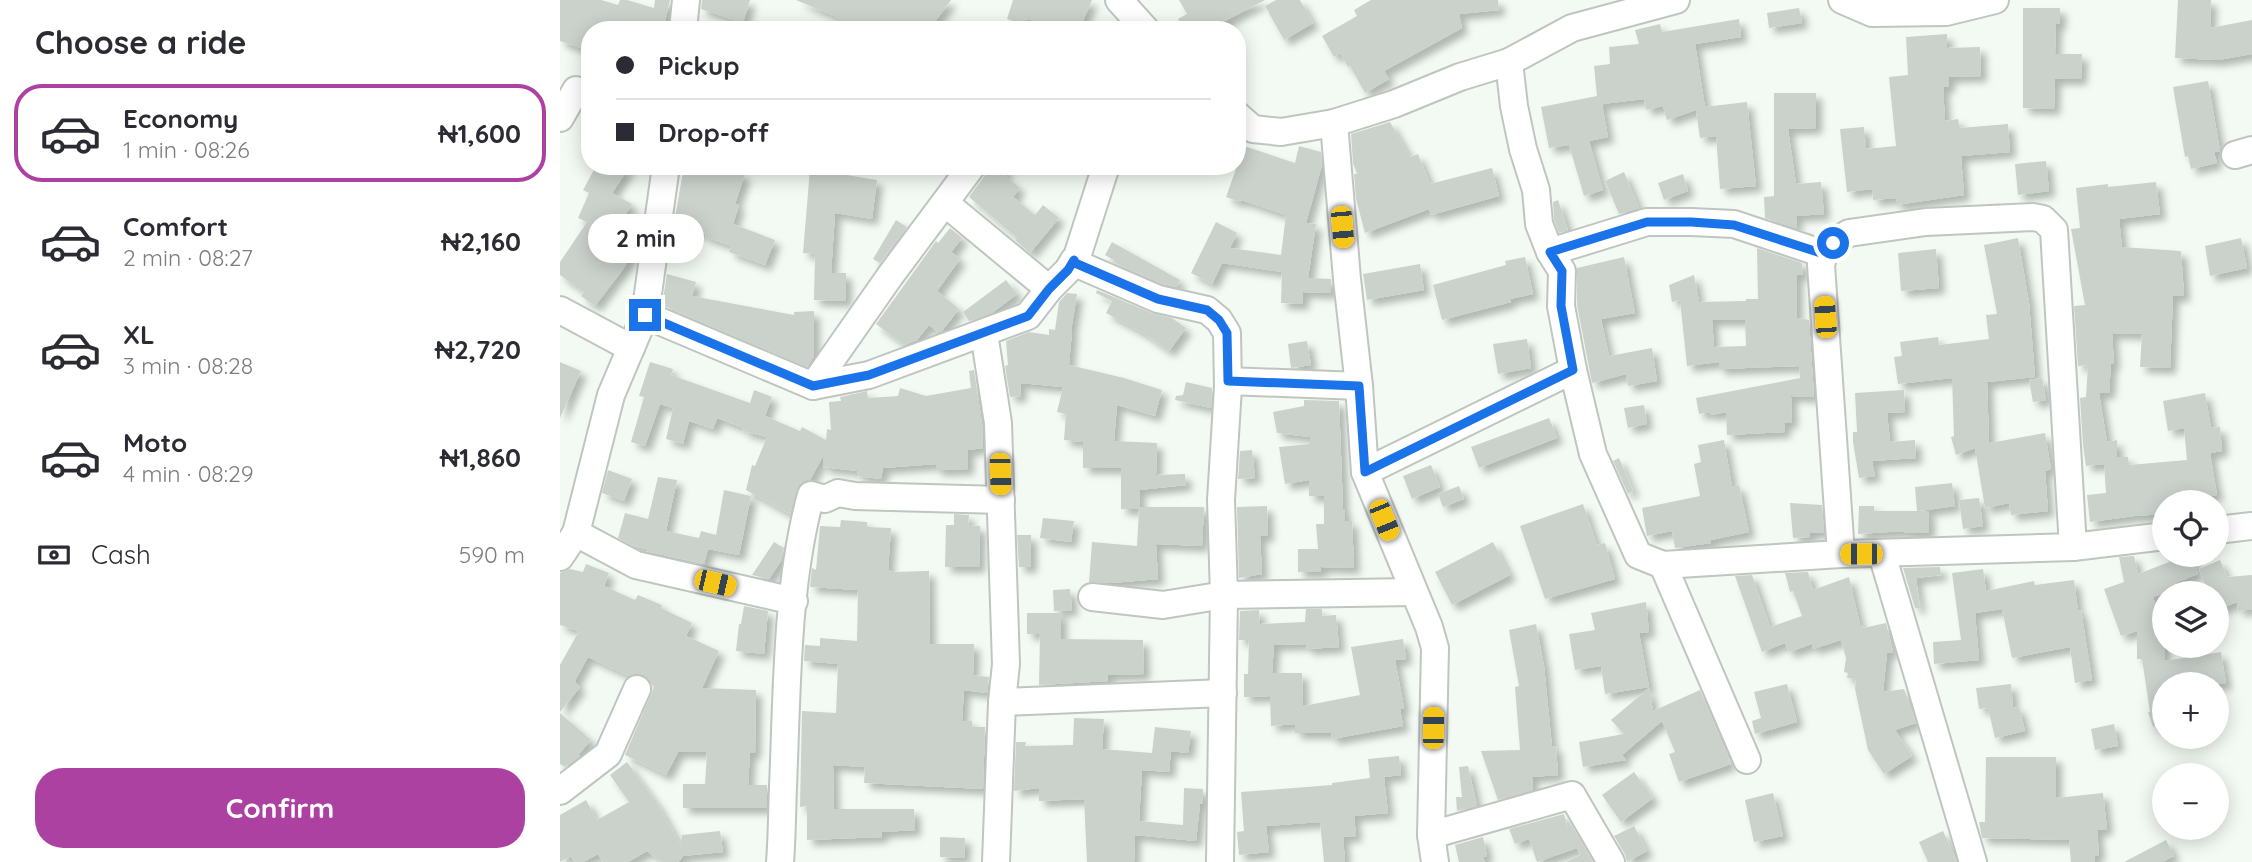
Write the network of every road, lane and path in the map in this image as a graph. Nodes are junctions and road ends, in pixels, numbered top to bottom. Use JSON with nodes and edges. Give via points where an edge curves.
{"nodes":[{"id":1,"x":686,"y":0,"type":"edge"},
{"id":2,"x":1119,"y":0,"type":"edge"},
{"id":3,"x":1676,"y":0,"type":"edge"},
{"id":4,"x":1842,"y":0,"type":"edge"},
{"id":5,"x":1994,"y":0,"type":"edge"},
{"id":6,"x":684,"y":21,"type":"edge"},
{"id":7,"x":1138,"y":21,"type":"edge"},
{"id":8,"x":1509,"y":62,"type":"junction"},
{"id":9,"x":576,"y":90,"type":"dead end"},
{"id":10,"x":560,"y":118,"type":"edge"},
{"id":11,"x":1246,"y":123,"type":"edge"},
{"id":12,"x":1334,"y":123,"type":"junction"},
{"id":13,"x":665,"y":175,"type":"edge"},
{"id":14,"x":965,"y":175,"type":"edge"},
{"id":15,"x":1103,"y":175,"type":"edge"},
{"id":16,"x":945,"y":203,"type":"junction"},
{"id":17,"x":1550,"y":252,"type":"junction"},
{"id":18,"x":1824,"y":254,"type":"junction"},
{"id":19,"x":1075,"y":263,"type":"junction"},
{"id":20,"x":1049,"y":289,"type":"junction"},
{"id":21,"x":560,"y":310,"type":"edge"},
{"id":22,"x":645,"y":315,"type":"junction"},
{"id":23,"x":984,"y":332,"type":"junction"},
{"id":24,"x":631,"y":348,"type":"junction"},
{"id":25,"x":1573,"y":370,"type":"junction"},
{"id":26,"x":1228,"y":381,"type":"junction"},
{"id":27,"x":813,"y":386,"type":"junction"},
{"id":28,"x":1359,"y":386,"type":"junction"},
{"id":29,"x":1365,"y":472,"type":"junction"},
{"id":30,"x":1000,"y":500,"type":"junction"},
{"id":31,"x":2252,"y":526,"type":"edge"},
{"id":32,"x":2229,"y":529,"type":"edge"},
{"id":33,"x":576,"y":533,"type":"junction"},
{"id":34,"x":2152,"y":538,"type":"edge"},
{"id":35,"x":2073,"y":547,"type":"junction"},
{"id":36,"x":1841,"y":554,"type":"junction"},
{"id":37,"x":1882,"y":554,"type":"junction"},
{"id":38,"x":560,"y":557,"type":"edge"},
{"id":39,"x":1663,"y":565,"type":"junction"},
{"id":40,"x":1413,"y":593,"type":"junction"},
{"id":41,"x":1224,"y":595,"type":"junction"},
{"id":42,"x":1092,"y":597,"type":"dead end"},
{"id":43,"x":793,"y":601,"type":"junction"},
{"id":44,"x":637,"y":689,"type":"dead end"},
{"id":45,"x":1223,"y":692,"type":"junction"},
{"id":46,"x":1002,"y":702,"type":"junction"},
{"id":47,"x":1747,"y":760,"type":"dead end"},
{"id":48,"x":560,"y":791,"type":"edge"},
{"id":49,"x":1431,"y":835,"type":"junction"},
{"id":50,"x":780,"y":862,"type":"edge"},
{"id":51,"x":996,"y":862,"type":"edge"},
{"id":52,"x":1220,"y":862,"type":"edge"},
{"id":53,"x":1436,"y":862,"type":"edge"},
{"id":54,"x":1611,"y":862,"type":"edge"},
{"id":55,"x":1973,"y":862,"type":"edge"}],
"edges":[{"from":1,"to":6,"type":"street"},
{"from":2,"to":7,"type":"street"},
{"from":3,"to":8,"type":"street","via":[[1572,28]]},
{"from":4,"to":5,"type":"street","via":[[1872,13],[1946,12]]},
{"from":8,"to":12,"type":"street"},
{"from":8,"to":17,"type":"street","via":[[1538,224]]},
{"from":9,"to":10,"type":"street"},
{"from":11,"to":12,"type":"street","via":[[1253,129],[1281,132]]},
{"from":12,"to":28,"type":"street"},
{"from":13,"to":22,"type":"street"},
{"from":14,"to":16,"type":"street"},
{"from":15,"to":19,"type":"street"},
{"from":16,"to":20,"type":"street"},
{"from":16,"to":27,"type":"street"},
{"from":17,"to":18,"type":"street","via":[[1647,222],[1691,222],[1734,225]]},
{"from":17,"to":25,"type":"street","via":[[1562,271],[1561,306]]},
{"from":18,"to":35,"type":"street","via":[[1849,233],[1926,222],[2033,217],[2050,225],[2054,230]]},
{"from":18,"to":36,"type":"street","via":[[1821,265]]},
{"from":19,"to":20,"type":"street"},
{"from":19,"to":26,"type":"street","via":[[1158,299],[1207,310],[1227,333]]},
{"from":20,"to":23,"type":"street","via":[[1028,316]]},
{"from":21,"to":24,"type":"street"},
{"from":22,"to":24,"type":"street"},
{"from":22,"to":27,"type":"street"},
{"from":23,"to":27,"type":"street","via":[[869,375]]},
{"from":23,"to":30,"type":"street","via":[[998,423]]},
{"from":24,"to":33,"type":"street","via":[[611,395]]},
{"from":25,"to":29,"type":"street"},
{"from":25,"to":39,"type":"street","via":[[1593,454],[1638,555]]},
{"from":26,"to":28,"type":"street"},
{"from":26,"to":41,"type":"street","via":[[1220,500]]},
{"from":28,"to":29,"type":"street"},
{"from":29,"to":40,"type":"street"},
{"from":30,"to":43,"type":"street","via":[[838,494],[825,499],[811,495]]},
{"from":30,"to":46,"type":"street","via":[[1006,664]]},
{"from":31,"to":32,"type":"street"},
{"from":33,"to":38,"type":"street"},
{"from":33,"to":43,"type":"street","via":[[636,565]]},
{"from":34,"to":35,"type":"street"},
{"from":35,"to":37,"type":"street"},
{"from":36,"to":37,"type":"street"},
{"from":36,"to":39,"type":"street"},
{"from":37,"to":55,"type":"street"},
{"from":39,"to":47,"type":"street"},
{"from":40,"to":41,"type":"street"},
{"from":40,"to":49,"type":"street","via":[[1435,648]]},
{"from":41,"to":42,"type":"street","via":[[1163,605]]},
{"from":41,"to":45,"type":"street"},
{"from":43,"to":50,"type":"street"},
{"from":44,"to":48,"type":"street","via":[[608,754]]},
{"from":45,"to":46,"type":"street"},
{"from":45,"to":52,"type":"street"},
{"from":46,"to":51,"type":"street"},
{"from":49,"to":53,"type":"street"},
{"from":49,"to":54,"type":"street","via":[[1572,794]]}]}
